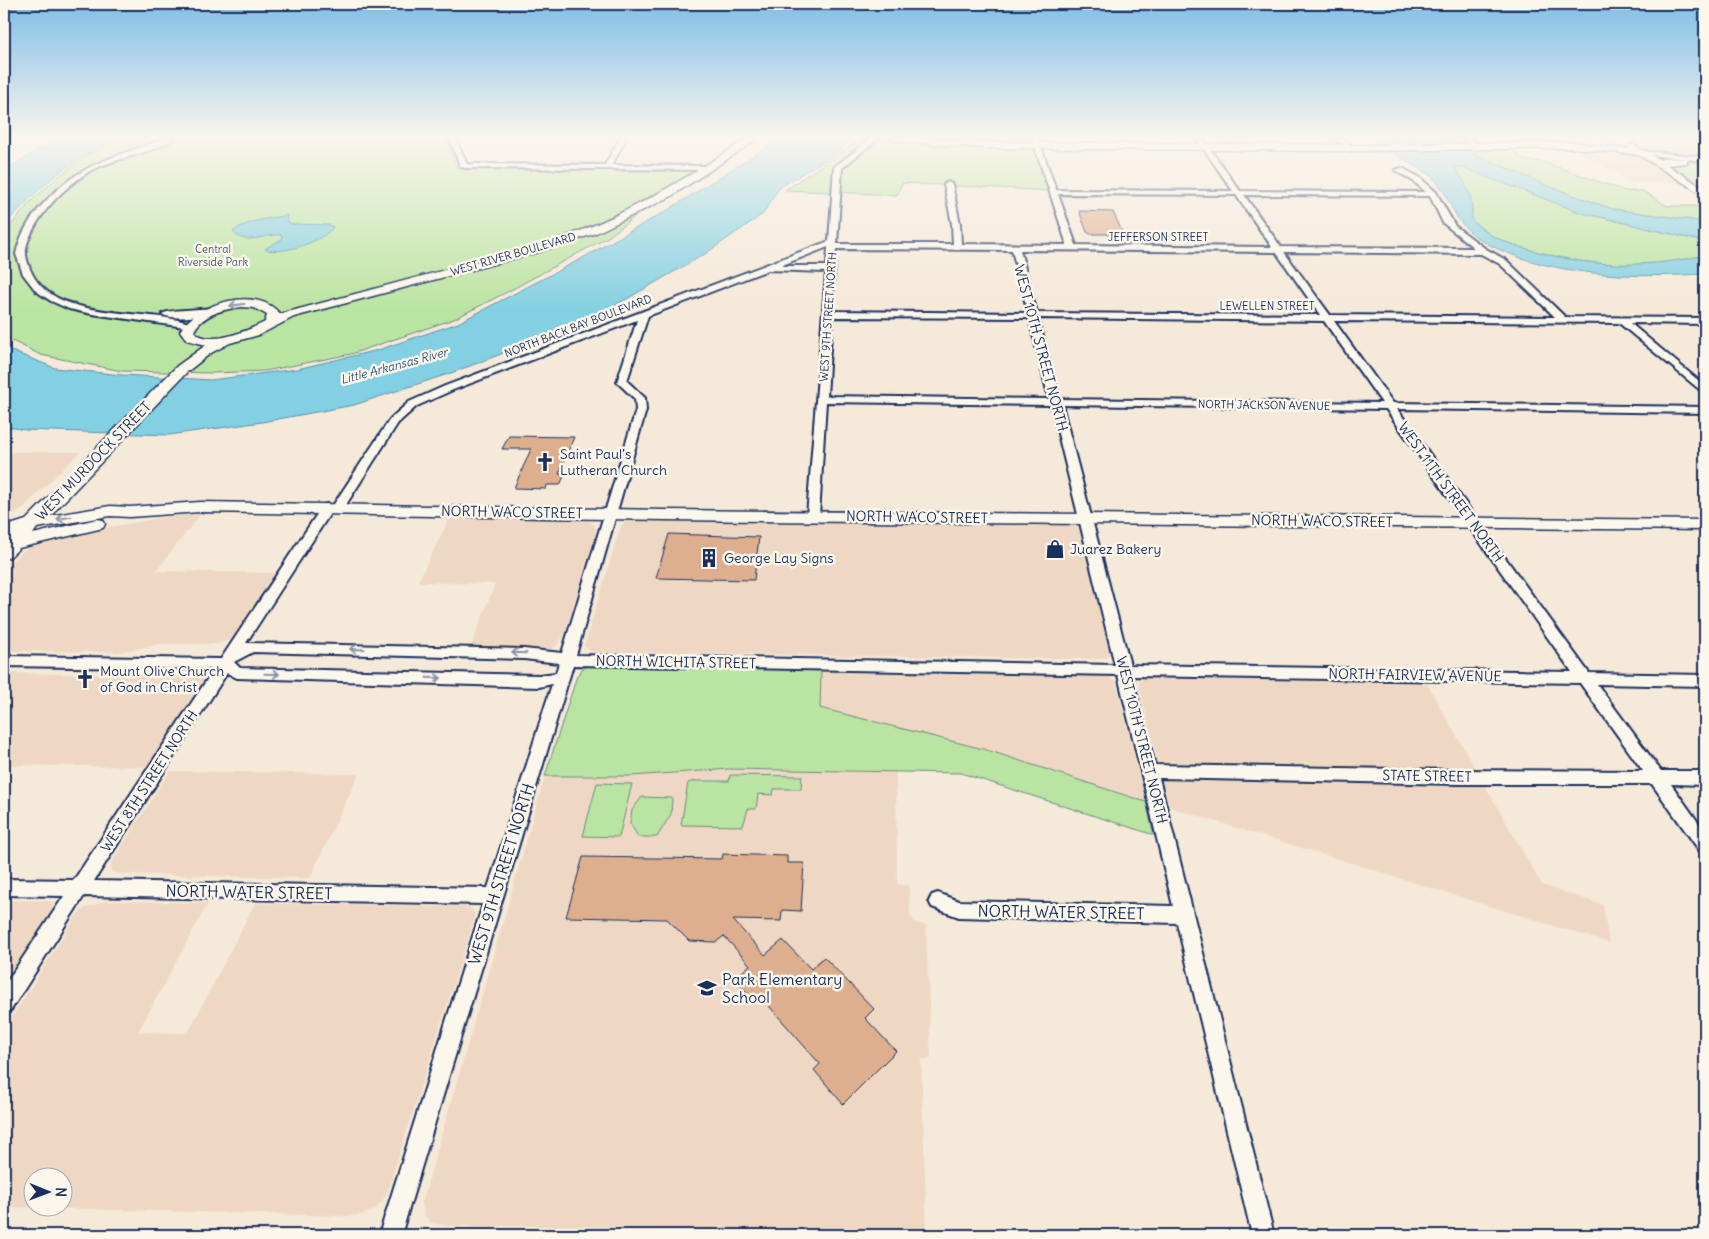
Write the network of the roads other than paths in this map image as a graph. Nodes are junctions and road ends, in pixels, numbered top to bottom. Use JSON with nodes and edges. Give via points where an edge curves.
{"nodes":[{"id":1,"x":54,"y":196,"type":"edge"},
{"id":2,"x":660,"y":196,"type":"edge"},
{"id":3,"x":837,"y":196,"type":"edge"},
{"id":4,"x":950,"y":196,"type":"edge"},
{"id":5,"x":1054,"y":196,"type":"edge"},
{"id":6,"x":1240,"y":196,"type":"edge"},
{"id":7,"x":1434,"y":196,"type":"edge"},
{"id":8,"x":834,"y":244,"type":"junction"},
{"id":9,"x":956,"y":247,"type":"junction"},
{"id":10,"x":1014,"y":247,"type":"junction"},
{"id":11,"x":1072,"y":247,"type":"junction"},
{"id":12,"x":1278,"y":249,"type":"junction"},
{"id":13,"x":1483,"y":251,"type":"junction"},
{"id":14,"x":762,"y":268,"type":"junction"},
{"id":15,"x":832,"y":269,"type":"junction"},
{"id":16,"x":75,"y":308,"type":"junction"},
{"id":17,"x":211,"y":311,"type":"junction"},
{"id":18,"x":270,"y":314,"type":"junction"},
{"id":19,"x":644,"y":314,"type":"junction"},
{"id":20,"x":828,"y":314,"type":"junction"},
{"id":21,"x":1033,"y":316,"type":"junction"},
{"id":22,"x":1326,"y":318,"type":"junction"},
{"id":23,"x":1563,"y":320,"type":"junction"},
{"id":24,"x":1622,"y":321,"type":"junction"},
{"id":25,"x":1705,"y":321,"type":"edge"},
{"id":26,"x":189,"y":326,"type":"junction"},
{"id":27,"x":195,"y":339,"type":"junction"},
{"id":28,"x":229,"y":340,"type":"junction"},
{"id":29,"x":182,"y":369,"type":"junction"},
{"id":30,"x":1705,"y":391,"type":"edge"},
{"id":31,"x":822,"y":399,"type":"junction"},
{"id":32,"x":1056,"y":402,"type":"junction"},
{"id":33,"x":1390,"y":406,"type":"junction"},
{"id":34,"x":404,"y":410,"type":"joint"},
{"id":35,"x":1705,"y":410,"type":"edge"},
{"id":36,"x":332,"y":508,"type":"junction"},
{"id":37,"x":130,"y":512,"type":"junction"},
{"id":38,"x":612,"y":514,"type":"junction"},
{"id":39,"x":813,"y":516,"type":"junction"},
{"id":40,"x":1086,"y":518,"type":"junction"},
{"id":41,"x":1472,"y":522,"type":"junction"},
{"id":42,"x":32,"y":524,"type":"junction"},
{"id":43,"x":1705,"y":525,"type":"edge"},
{"id":44,"x":6,"y":544,"type":"edge"},
{"id":45,"x":229,"y":660,"type":"junction"},
{"id":46,"x":567,"y":660,"type":"junction"},
{"id":47,"x":4,"y":661,"type":"edge"},
{"id":48,"x":1124,"y":670,"type":"junction"},
{"id":49,"x":562,"y":677,"type":"junction"},
{"id":50,"x":1584,"y":678,"type":"junction"},
{"id":51,"x":1705,"y":680,"type":"edge"},
{"id":52,"x":1149,"y":771,"type":"junction"},
{"id":53,"x":1657,"y":778,"type":"junction"},
{"id":54,"x":1705,"y":778,"type":"edge"},
{"id":55,"x":1705,"y":845,"type":"edge"},
{"id":56,"x":4,"y":887,"type":"edge"},
{"id":57,"x":79,"y":888,"type":"junction"},
{"id":58,"x":494,"y":896,"type":"junction"},
{"id":59,"x":938,"y":901,"type":"dead end"},
{"id":60,"x":1185,"y":915,"type":"junction"},
{"id":61,"x":4,"y":1003,"type":"edge"},
{"id":62,"x":390,"y":1235,"type":"edge"},
{"id":63,"x":1263,"y":1235,"type":"edge"}],
"edges":[{"from":1,"to":16,"type":"street","via":[[26,236],[20,254],[27,275],[41,292]]},
{"from":2,"to":18,"type":"street","name":"WEST RIVER BOULEVARD","via":[[611,224],[514,256],[286,315]]},
{"from":3,"to":8,"type":"street","name":"WEST 9TH STREET NORTH"},
{"from":4,"to":9,"type":"street","via":[[956,224]]},
{"from":5,"to":11,"type":"street"},
{"from":6,"to":12,"type":"street","name":"WEST 11TH STREET NORTH"},
{"from":7,"to":13,"type":"street","via":[[1452,228]]},
{"from":8,"to":9,"type":"street","name":"JEFFERSON STREET"},
{"from":8,"to":14,"type":"street","name":"NORTH BACK BAY BOULEVARD"},
{"from":8,"to":15,"type":"street","name":"WEST 9TH STREET NORTH"},
{"from":9,"to":10,"type":"street","name":"JEFFERSON STREET"},
{"from":10,"to":11,"type":"street","name":"JEFFERSON STREET"},
{"from":10,"to":21,"type":"street","name":"WEST 10TH STREET NORTH"},
{"from":11,"to":12,"type":"street","name":"JEFFERSON STREET"},
{"from":12,"to":13,"type":"street","name":"JEFFERSON STREET"},
{"from":12,"to":22,"type":"street","name":"WEST 11TH STREET NORTH"},
{"from":13,"to":23,"type":"street","via":[[1503,262]]},
{"from":14,"to":15,"type":"street","name":"NORTH BACK BAY BOULEVARD"},
{"from":14,"to":19,"type":"street","name":"NORTH BACK BAY BOULEVARD"},
{"from":15,"to":20,"type":"street","name":"WEST 9TH STREET NORTH"},
{"from":16,"to":17,"type":"street","via":[[162,314]]},
{"from":16,"to":26,"type":"street"},
{"from":18,"to":17,"type":"street","one_way":true,"via":[[257,304],[238,304]]},
{"from":17,"to":26,"type":"street"},
{"from":18,"to":28,"type":"street","name":"WEST MURDOCK STREET","via":[[254,332]]},
{"from":19,"to":34,"type":"street","name":"NORTH BACK BAY BOULEVARD","via":[[431,395]]},
{"from":19,"to":38,"type":"street","name":"WEST 9TH STREET NORTH","via":[[622,382],[640,398],[641,410]]},
{"from":20,"to":21,"type":"street","name":"LEWELLEN STREET"},
{"from":20,"to":31,"type":"street","name":"WEST 9TH STREET NORTH"},
{"from":21,"to":22,"type":"street","name":"LEWELLEN STREET"},
{"from":21,"to":32,"type":"street","name":"WEST 10TH STREET NORTH"},
{"from":22,"to":23,"type":"street","name":"LEWELLEN STREET"},
{"from":22,"to":33,"type":"street","name":"WEST 11TH STREET NORTH"},
{"from":23,"to":24,"type":"street","name":"LEWELLEN STREET"},
{"from":24,"to":25,"type":"street","name":"LEWELLEN STREET"},
{"from":24,"to":30,"type":"street"},
{"from":26,"to":27,"type":"street","via":[[190,336]]},
{"from":27,"to":28,"type":"street","name":"WEST MURDOCK STREET"},
{"from":27,"to":29,"type":"street","name":"WEST MURDOCK STREET","via":[[196,346]]},
{"from":28,"to":29,"type":"street","name":"WEST MURDOCK STREET","via":[[206,350]]},
{"from":29,"to":42,"type":"street","name":"WEST MURDOCK STREET"},
{"from":31,"to":32,"type":"street","name":"NORTH JACKSON AVENUE"},
{"from":31,"to":39,"type":"street","name":"WEST 9TH STREET NORTH"},
{"from":32,"to":33,"type":"street","name":"NORTH JACKSON AVENUE"},
{"from":32,"to":40,"type":"street","name":"WEST 10TH STREET NORTH"},
{"from":33,"to":35,"type":"street","name":"NORTH JACKSON AVENUE"},
{"from":33,"to":41,"type":"street","name":"WEST 11TH STREET NORTH"},
{"from":34,"to":36,"type":"street","name":"WEST 8TH STREET NORTH"},
{"from":36,"to":37,"type":"street","name":"NORTH WACO STREET","via":[[200,507]]},
{"from":36,"to":38,"type":"street","name":"NORTH WACO STREET"},
{"from":36,"to":45,"type":"street","name":"WEST 8TH STREET NORTH"},
{"from":37,"to":42,"type":"street","name":"NORTH WACO STREET","one_way":true,"via":[[110,510]]},
{"from":37,"to":44,"type":"street","name":"NORTH WACO STREET","via":[[102,523]]},
{"from":38,"to":39,"type":"street","name":"NORTH WACO STREET"},
{"from":38,"to":46,"type":"street","name":"WEST 9TH STREET NORTH"},
{"from":39,"to":40,"type":"street","name":"NORTH WACO STREET"},
{"from":40,"to":41,"type":"street","name":"NORTH WACO STREET"},
{"from":40,"to":48,"type":"street","name":"WEST 10TH STREET NORTH"},
{"from":41,"to":43,"type":"street","name":"NORTH WACO STREET"},
{"from":41,"to":50,"type":"street","name":"WEST 11TH STREET NORTH"},
{"from":42,"to":44,"type":"street","name":"NORTH WACO STREET"},
{"from":46,"to":45,"type":"street","name":"NORTH WICHITA STREET","one_way":true,"via":[[550,655],[507,653],[250,647]]},
{"from":45,"to":47,"type":"street","name":"NORTH WICHITA STREET"},
{"from":45,"to":49,"type":"street","name":"NORTH WICHITA STREET","one_way":true,"via":[[237,673],[536,680]]},
{"from":45,"to":57,"type":"street","name":"WEST 8TH STREET NORTH"},
{"from":46,"to":48,"type":"street","name":"NORTH WICHITA STREET"},
{"from":46,"to":49,"type":"street","name":"WEST 9TH STREET NORTH"},
{"from":48,"to":50,"type":"street","name":"NORTH FAIRVIEW AVENUE"},
{"from":48,"to":52,"type":"street","name":"WEST 10TH STREET NORTH"},
{"from":49,"to":58,"type":"street","name":"WEST 9TH STREET NORTH"},
{"from":50,"to":51,"type":"street","name":"NORTH FAIRVIEW AVENUE"},
{"from":50,"to":53,"type":"street","name":"WEST 11TH STREET NORTH"},
{"from":52,"to":53,"type":"street","name":"STATE STREET"},
{"from":52,"to":60,"type":"street","name":"WEST 10TH STREET NORTH"},
{"from":53,"to":54,"type":"street","name":"STATE STREET"},
{"from":53,"to":55,"type":"street","name":"WEST 11TH STREET NORTH"},
{"from":56,"to":57,"type":"street","name":"NORTH WATER STREET"},
{"from":57,"to":58,"type":"street","name":"NORTH WATER STREET"},
{"from":57,"to":61,"type":"street","name":"WEST 8TH STREET NORTH"},
{"from":58,"to":62,"type":"street","name":"WEST 9TH STREET NORTH"},
{"from":59,"to":60,"type":"street","name":"NORTH WATER STREET","via":[[959,909]]},
{"from":60,"to":63,"type":"street","name":"WEST 10TH STREET NORTH"}]}
